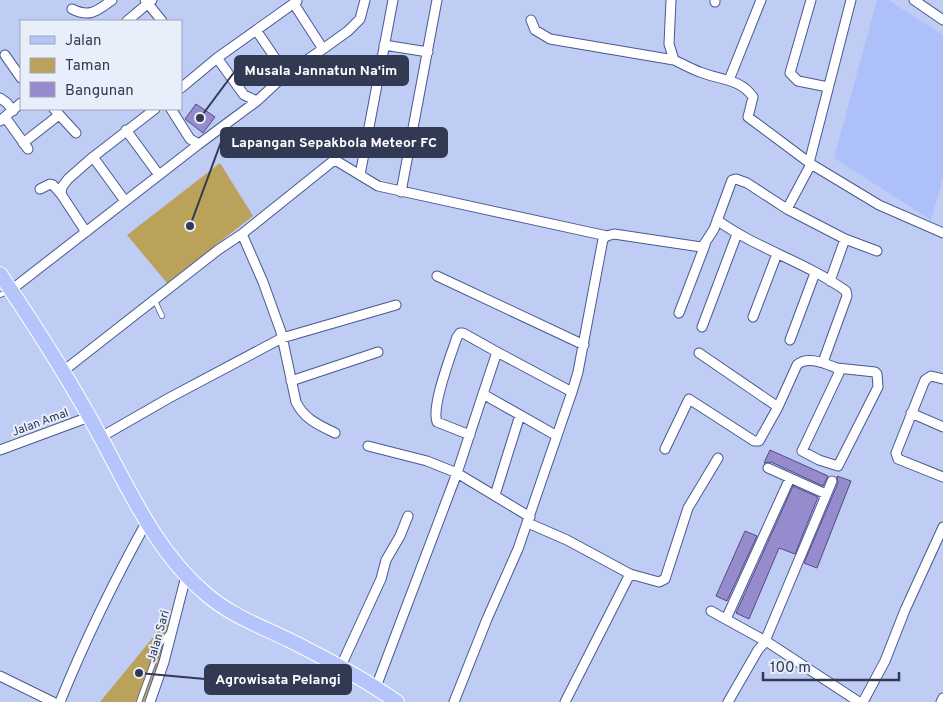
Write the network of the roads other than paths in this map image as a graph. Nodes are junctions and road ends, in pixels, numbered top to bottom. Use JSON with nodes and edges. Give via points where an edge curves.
{"nodes":[{"id":1,"x":112,"y":0,"type":"edge"},
{"id":2,"x":365,"y":0,"type":"edge"},
{"id":3,"x":393,"y":0,"type":"edge"},
{"id":4,"x":437,"y":0,"type":"edge"},
{"id":5,"x":670,"y":0,"type":"edge"},
{"id":6,"x":761,"y":0,"type":"edge"},
{"id":7,"x":811,"y":0,"type":"edge"},
{"id":8,"x":851,"y":0,"type":"edge"},
{"id":9,"x":914,"y":0,"type":"edge"},
{"id":10,"x":148,"y":1,"type":"edge"},
{"id":11,"x":297,"y":2,"type":"edge"},
{"id":12,"x":72,"y":9,"type":"dead end"},
{"id":13,"x":128,"y":20,"type":"edge"},
{"id":14,"x":161,"y":20,"type":"edge"},
{"id":15,"x":531,"y":20,"type":"dead end"},
{"id":16,"x":943,"y":20,"type":"edge"},
{"id":17,"x":256,"y":30,"type":"junction"},
{"id":18,"x":384,"y":45,"type":"junction"},
{"id":19,"x":323,"y":49,"type":"junction"},
{"id":20,"x":428,"y":52,"type":"junction"},
{"id":21,"x":5,"y":55,"type":"dead end"},
{"id":22,"x":217,"y":58,"type":"junction"},
{"id":23,"x":674,"y":60,"type":"junction"},
{"id":24,"x":286,"y":74,"type":"junction"},
{"id":25,"x":20,"y":77,"type":"edge"},
{"id":26,"x":728,"y":80,"type":"junction"},
{"id":27,"x":182,"y":87,"type":"edge"},
{"id":28,"x":828,"y":87,"type":"junction"},
{"id":29,"x":0,"y":98,"type":"edge"},
{"id":30,"x":257,"y":101,"type":"junction"},
{"id":31,"x":20,"y":104,"type":"edge"},
{"id":32,"x":153,"y":110,"type":"edge"},
{"id":33,"x":172,"y":110,"type":"edge"},
{"id":34,"x":12,"y":111,"type":"junction"},
{"id":35,"x":57,"y":112,"type":"edge"},
{"id":36,"x":2,"y":119,"type":"edge"},
{"id":37,"x":126,"y":130,"type":"junction"},
{"id":38,"x":76,"y":133,"type":"dead end"},
{"id":39,"x":200,"y":144,"type":"junction"},
{"id":40,"x":93,"y":157,"type":"junction"},
{"id":41,"x":810,"y":163,"type":"junction"},
{"id":42,"x":159,"y":175,"type":"junction"},
{"id":43,"x":360,"y":175,"type":"junction"},
{"id":44,"x":40,"y":189,"type":"dead end"},
{"id":45,"x":401,"y":192,"type":"junction"},
{"id":46,"x":61,"y":194,"type":"junction"},
{"id":47,"x":125,"y":201,"type":"junction"},
{"id":48,"x":787,"y":209,"type":"junction"},
{"id":49,"x":717,"y":220,"type":"junction"},
{"id":50,"x":86,"y":232,"type":"junction"},
{"id":51,"x":943,"y":233,"type":"edge"},
{"id":52,"x":242,"y":234,"type":"junction"},
{"id":53,"x":737,"y":234,"type":"junction"},
{"id":54,"x":607,"y":236,"type":"junction"},
{"id":55,"x":845,"y":239,"type":"junction"},
{"id":56,"x":705,"y":245,"type":"junction"},
{"id":57,"x":876,"y":251,"type":"dead end"},
{"id":58,"x":777,"y":254,"type":"junction"},
{"id":59,"x":815,"y":273,"type":"junction"},
{"id":60,"x":0,"y":274,"type":"edge"},
{"id":61,"x":437,"y":276,"type":"dead end"},
{"id":62,"x":830,"y":281,"type":"junction"},
{"id":63,"x":6,"y":293,"type":"edge"},
{"id":64,"x":154,"y":301,"type":"junction"},
{"id":65,"x":396,"y":305,"type":"dead end"},
{"id":66,"x":679,"y":313,"type":"dead end"},
{"id":67,"x":162,"y":316,"type":"dead end"},
{"id":68,"x":753,"y":317,"type":"dead end"},
{"id":69,"x":702,"y":327,"type":"dead end"},
{"id":70,"x":282,"y":338,"type":"junction"},
{"id":71,"x":790,"y":340,"type":"dead end"},
{"id":72,"x":584,"y":345,"type":"junction"},
{"id":73,"x":378,"y":352,"type":"dead end"},
{"id":74,"x":497,"y":352,"type":"junction"},
{"id":75,"x":699,"y":354,"type":"dead end"},
{"id":76,"x":823,"y":362,"type":"junction"},
{"id":77,"x":837,"y":368,"type":"junction"},
{"id":78,"x":62,"y":372,"type":"junction"},
{"id":79,"x":943,"y":379,"type":"edge"},
{"id":80,"x":291,"y":381,"type":"junction"},
{"id":81,"x":572,"y":392,"type":"junction"},
{"id":82,"x":483,"y":394,"type":"junction"},
{"id":83,"x":778,"y":407,"type":"junction"},
{"id":84,"x":911,"y":413,"type":"junction"},
{"id":85,"x":520,"y":415,"type":"junction"},
{"id":86,"x":89,"y":417,"type":"junction"},
{"id":87,"x":943,"y":427,"type":"edge"},
{"id":88,"x":335,"y":433,"type":"dead end"},
{"id":89,"x":470,"y":435,"type":"junction"},
{"id":90,"x":556,"y":436,"type":"junction"},
{"id":91,"x":101,"y":437,"type":"junction"},
{"id":92,"x":368,"y":446,"type":"dead end"},
{"id":93,"x":665,"y":449,"type":"dead end"},
{"id":94,"x":0,"y":450,"type":"edge"},
{"id":95,"x":718,"y":458,"type":"dead end"},
{"id":96,"x":768,"y":468,"type":"dead end"},
{"id":97,"x":457,"y":474,"type":"junction"},
{"id":98,"x":943,"y":477,"type":"edge"},
{"id":99,"x":790,"y":478,"type":"junction"},
{"id":100,"x":832,"y":482,"type":"dead end"},
{"id":101,"x":826,"y":494,"type":"junction"},
{"id":102,"x":495,"y":495,"type":"junction"},
{"id":103,"x":408,"y":516,"type":"dead end"},
{"id":104,"x":529,"y":520,"type":"junction"},
{"id":105,"x":146,"y":522,"type":"junction"},
{"id":106,"x":943,"y":527,"type":"edge"},
{"id":107,"x":630,"y":574,"type":"junction"},
{"id":108,"x":186,"y":576,"type":"junction"},
{"id":109,"x":711,"y":611,"type":"dead end"},
{"id":110,"x":726,"y":619,"type":"junction"},
{"id":111,"x":175,"y":626,"type":"junction"},
{"id":112,"x":767,"y":642,"type":"junction"},
{"id":113,"x":340,"y":668,"type":"junction"},
{"id":114,"x":0,"y":676,"type":"edge"},
{"id":115,"x":376,"y":687,"type":"junction"},
{"id":116,"x":943,"y":698,"type":"edge"},
{"id":117,"x":53,"y":702,"type":"edge"},
{"id":118,"x":60,"y":702,"type":"edge"},
{"id":119,"x":139,"y":702,"type":"edge"},
{"id":120,"x":150,"y":702,"type":"edge"},
{"id":121,"x":397,"y":702,"type":"edge"},
{"id":122,"x":454,"y":702,"type":"edge"},
{"id":123,"x":565,"y":702,"type":"edge"},
{"id":124,"x":728,"y":702,"type":"edge"},
{"id":125,"x":858,"y":702,"type":"edge"},
{"id":126,"x":863,"y":702,"type":"edge"},
{"id":127,"x":941,"y":702,"type":"edge"}],
"edges":[{"from":1,"to":12,"type":"street","via":[[88,14]]},
{"from":2,"to":19,"type":"street","via":[[360,18]]},
{"from":3,"to":18,"type":"street"},
{"from":4,"to":20,"type":"street"},
{"from":5,"to":23,"type":"street","via":[[669,44]]},
{"from":6,"to":26,"type":"street"},
{"from":7,"to":28,"type":"street","via":[[790,73],[798,81]]},
{"from":8,"to":28,"type":"street"},
{"from":9,"to":16,"type":"street"},
{"from":10,"to":13,"type":"street"},
{"from":10,"to":14,"type":"street"},
{"from":11,"to":17,"type":"street"},
{"from":11,"to":19,"type":"street"},
{"from":15,"to":23,"type":"street","via":[[535,30],[550,39]]},
{"from":17,"to":22,"type":"street"},
{"from":17,"to":24,"type":"street"},
{"from":18,"to":20,"type":"street"},
{"from":18,"to":43,"type":"street"},
{"from":19,"to":24,"type":"street"},
{"from":20,"to":45,"type":"street"},
{"from":21,"to":25,"type":"street"},
{"from":22,"to":27,"type":"street"},
{"from":22,"to":30,"type":"street","via":[[244,95]]},
{"from":23,"to":26,"type":"street","via":[[701,73]]},
{"from":24,"to":30,"type":"street"},
{"from":26,"to":41,"type":"street","via":[[747,88],[753,97],[748,117]]},
{"from":28,"to":41,"type":"street"},
{"from":29,"to":34,"type":"street"},
{"from":30,"to":39,"type":"street"},
{"from":31,"to":34,"type":"street"},
{"from":32,"to":37,"type":"street"},
{"from":33,"to":39,"type":"street","via":[[190,139]]},
{"from":34,"to":36,"type":"street"},
{"from":35,"to":36,"type":"street","via":[[26,146]]},
{"from":35,"to":38,"type":"street"},
{"from":37,"to":40,"type":"street"},
{"from":37,"to":42,"type":"street"},
{"from":39,"to":42,"type":"street"},
{"from":40,"to":46,"type":"street","via":[[68,178]]},
{"from":40,"to":47,"type":"street"},
{"from":41,"to":48,"type":"street"},
{"from":41,"to":51,"type":"street","via":[[879,205]]},
{"from":42,"to":47,"type":"street"},
{"from":43,"to":45,"type":"street","via":[[378,186]]},
{"from":43,"to":52,"type":"street","via":[[333,161]]},
{"from":44,"to":46,"type":"street","via":[[53,184]]},
{"from":45,"to":54,"type":"street"},
{"from":46,"to":50,"type":"street"},
{"from":47,"to":50,"type":"street"},
{"from":48,"to":49,"type":"street","via":[[747,183],[734,179]]},
{"from":48,"to":55,"type":"street"},
{"from":49,"to":53,"type":"street"},
{"from":49,"to":56,"type":"street"},
{"from":50,"to":63,"type":"street"},
{"from":52,"to":64,"type":"street"},
{"from":52,"to":70,"type":"street"},
{"from":53,"to":58,"type":"street"},
{"from":53,"to":69,"type":"street"},
{"from":54,"to":56,"type":"street","via":[[614,234]]},
{"from":54,"to":72,"type":"street","via":[[603,239]]},
{"from":55,"to":57,"type":"street"},
{"from":55,"to":62,"type":"street"},
{"from":56,"to":66,"type":"street"},
{"from":58,"to":59,"type":"street"},
{"from":58,"to":68,"type":"street"},
{"from":59,"to":62,"type":"street"},
{"from":59,"to":71,"type":"street"},
{"from":60,"to":63,"type":"main road"},
{"from":61,"to":72,"type":"street"},
{"from":62,"to":76,"type":"street","via":[[846,291],[847,296]]},
{"from":63,"to":78,"type":"main road"},
{"from":64,"to":67,"type":"lane"},
{"from":64,"to":78,"type":"street"},
{"from":65,"to":70,"type":"street"},
{"from":70,"to":80,"type":"street"},
{"from":70,"to":91,"type":"street"},
{"from":72,"to":81,"type":"street"},
{"from":73,"to":80,"type":"street"},
{"from":74,"to":81,"type":"street"},
{"from":74,"to":82,"type":"street"},
{"from":74,"to":89,"type":"street","via":[[460,333],[442,382],[434,416],[436,422]]},
{"from":75,"to":83,"type":"street"},
{"from":76,"to":77,"type":"street"},
{"from":76,"to":83,"type":"street","via":[[799,363]]},
{"from":77,"to":77,"type":"street","via":[[875,372],[878,387],[836,466],[802,450],[838,376]]},
{"from":78,"to":86,"type":"main road"},
{"from":79,"to":84,"type":"street","via":[[927,378]]},
{"from":80,"to":88,"type":"street","via":[[301,411]]},
{"from":81,"to":90,"type":"street"},
{"from":82,"to":85,"type":"street"},
{"from":82,"to":89,"type":"street"},
{"from":83,"to":93,"type":"street","via":[[757,442],[689,399]]},
{"from":84,"to":87,"type":"street"},
{"from":84,"to":98,"type":"street","via":[[896,456]]},
{"from":85,"to":90,"type":"street"},
{"from":85,"to":102,"type":"street"},
{"from":86,"to":91,"type":"main road"},
{"from":86,"to":94,"type":"street","name":"Jalan Amal"},
{"from":89,"to":97,"type":"street"},
{"from":90,"to":104,"type":"street"},
{"from":91,"to":105,"type":"main road"},
{"from":92,"to":97,"type":"street"},
{"from":95,"to":107,"type":"street","via":[[688,508],[665,579],[659,582]]},
{"from":96,"to":99,"type":"street"},
{"from":97,"to":102,"type":"street"},
{"from":97,"to":115,"type":"street"},
{"from":99,"to":101,"type":"street"},
{"from":99,"to":110,"type":"street"},
{"from":100,"to":101,"type":"street"},
{"from":101,"to":112,"type":"street"},
{"from":102,"to":104,"type":"street"},
{"from":103,"to":113,"type":"street"},
{"from":104,"to":107,"type":"street"},
{"from":104,"to":122,"type":"street"},
{"from":105,"to":108,"type":"main road"},
{"from":105,"to":118,"type":"street","via":[[88,633]]},
{"from":106,"to":126,"type":"street"},
{"from":107,"to":123,"type":"street"},
{"from":108,"to":111,"type":"street","name":"Jalan Sari"},
{"from":108,"to":113,"type":"main road","via":[[235,614]]},
{"from":109,"to":110,"type":"street"},
{"from":110,"to":112,"type":"street"},
{"from":111,"to":119,"type":"lane","via":[[160,644]]},
{"from":111,"to":120,"type":"street","name":"Jalan Sari"},
{"from":112,"to":124,"type":"street","via":[[758,650]]},
{"from":112,"to":125,"type":"street"},
{"from":113,"to":115,"type":"main road"},
{"from":114,"to":117,"type":"street"},
{"from":115,"to":121,"type":"main road"},
{"from":116,"to":127,"type":"street"}]}
